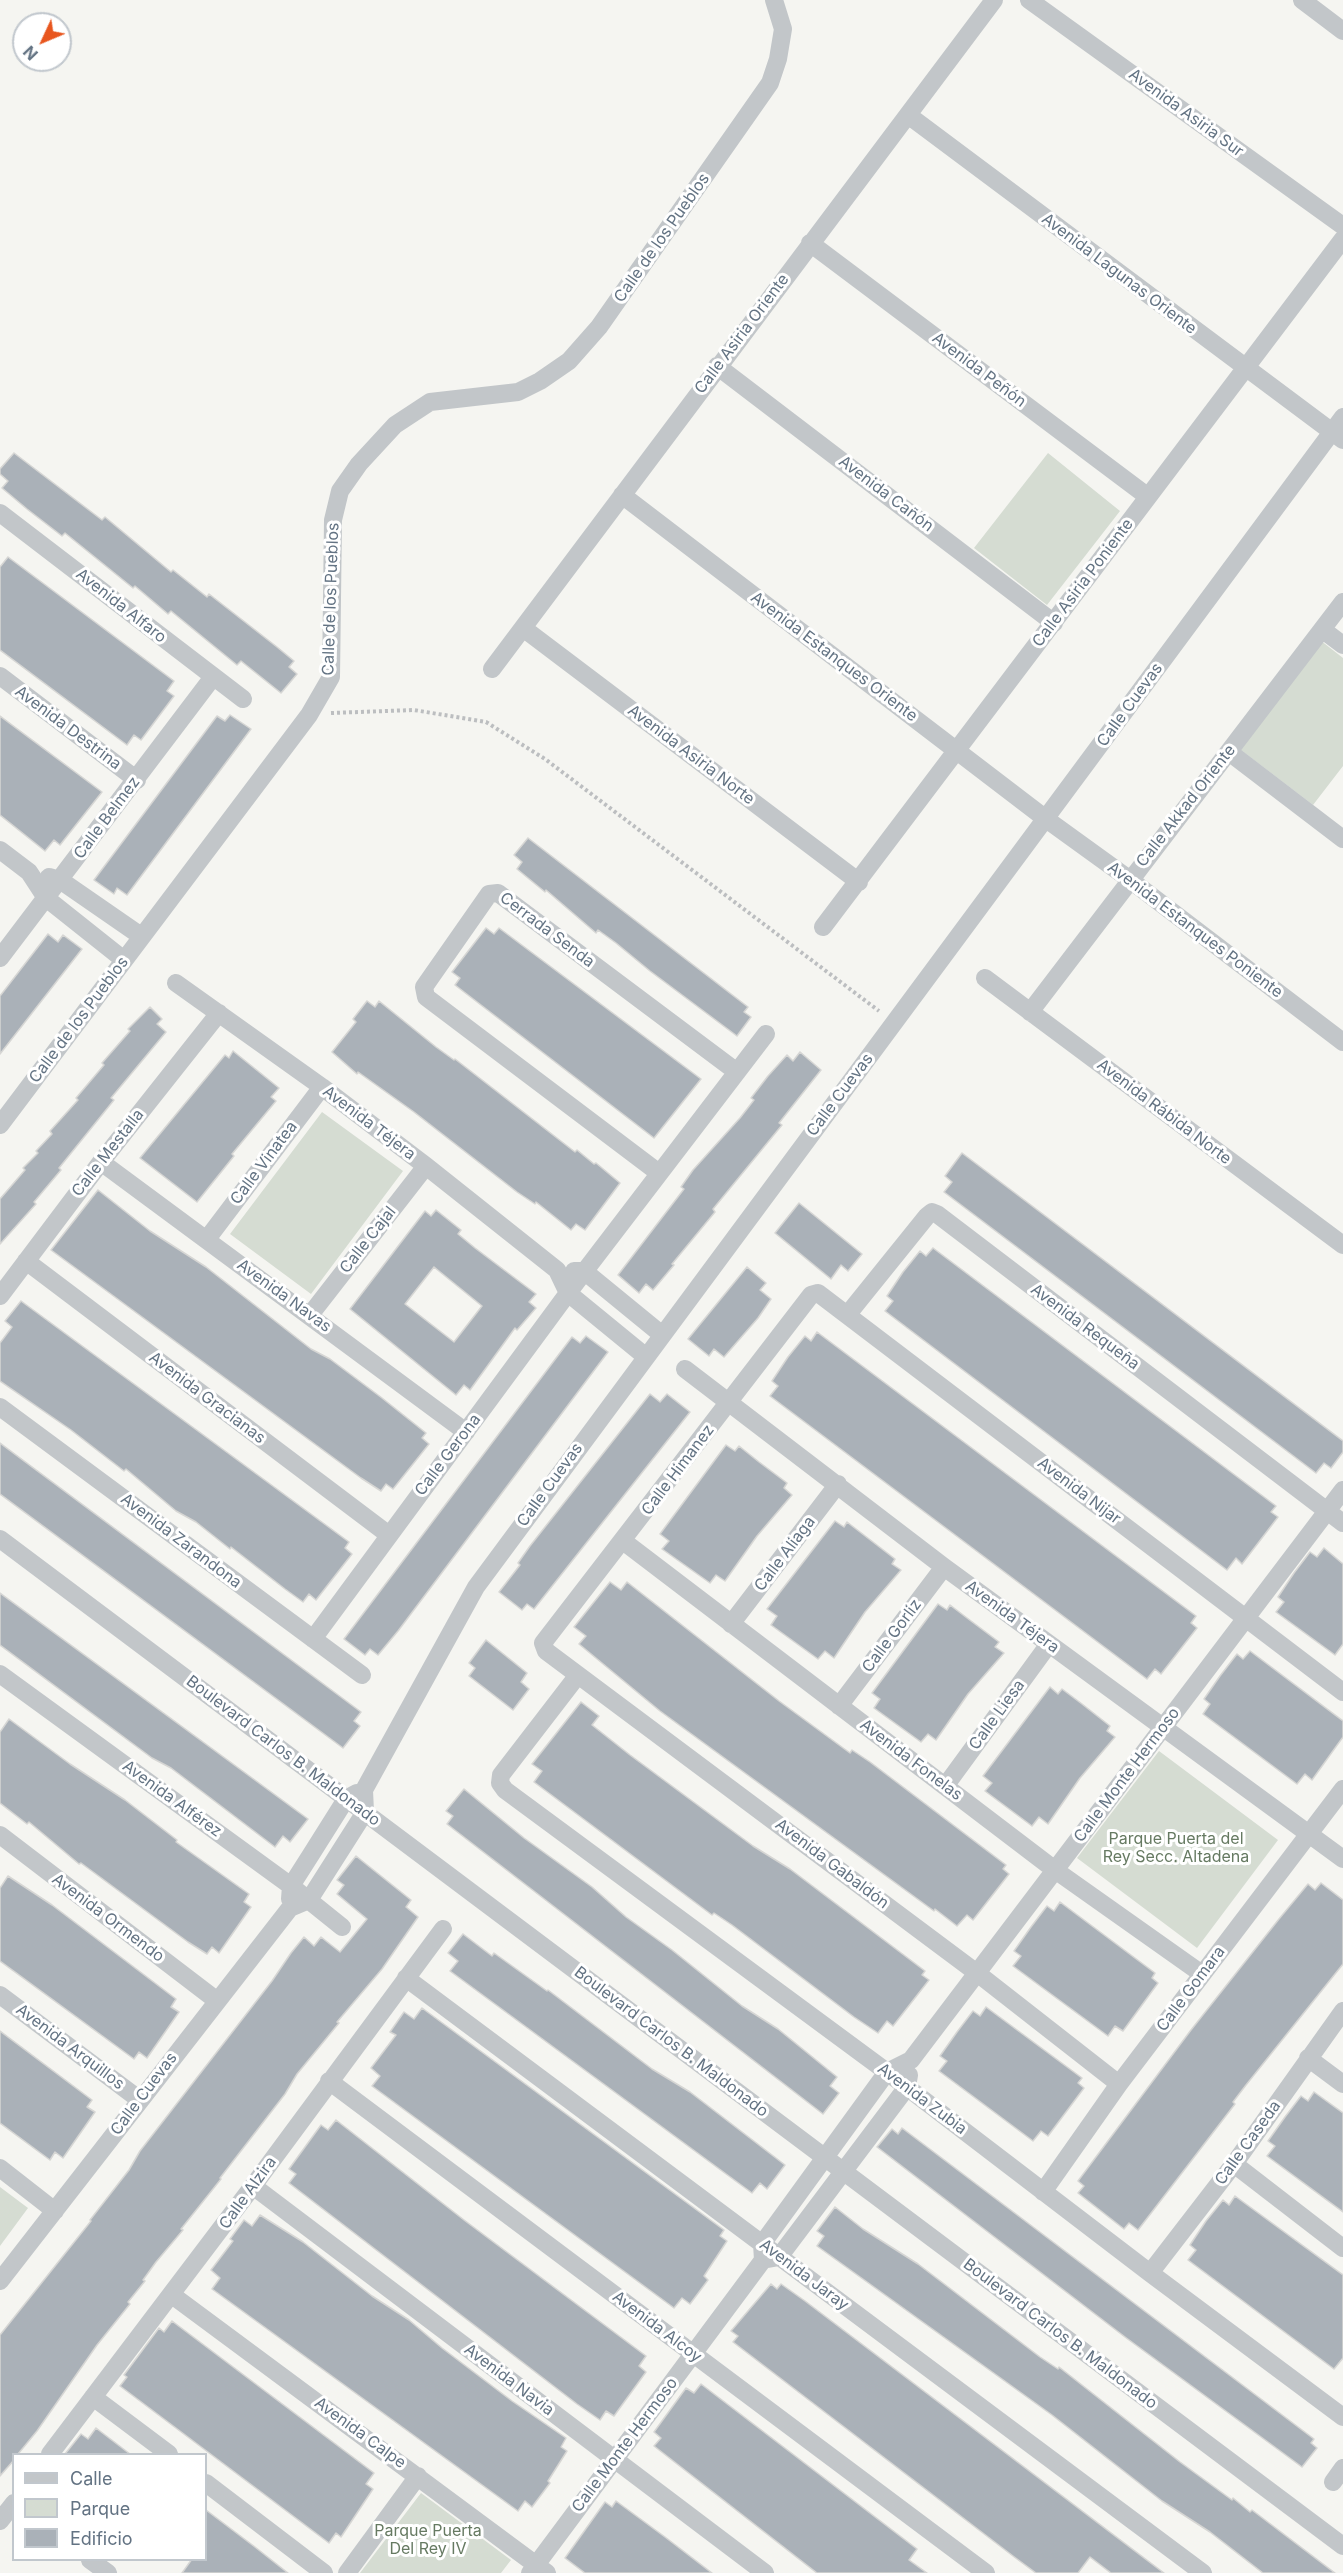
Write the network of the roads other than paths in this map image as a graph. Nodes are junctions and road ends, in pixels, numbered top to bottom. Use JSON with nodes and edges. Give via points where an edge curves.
{"nodes":[{"id":1,"x":774,"y":0,"type":"edge"},
{"id":2,"x":994,"y":0,"type":"edge"},
{"id":3,"x":1029,"y":0,"type":"edge"},
{"id":4,"x":1302,"y":0,"type":"edge"},
{"id":5,"x":1343,"y":30,"type":"edge"},
{"id":6,"x":908,"y":115,"type":"junction"},
{"id":7,"x":1343,"y":226,"type":"edge"},
{"id":8,"x":1343,"y":239,"type":"edge"},
{"id":9,"x":810,"y":243,"type":"junction"},
{"id":10,"x":717,"y":366,"type":"junction"},
{"id":11,"x":1245,"y":369,"type":"junction"},
{"id":12,"x":1343,"y":417,"type":"edge"},
{"id":13,"x":1337,"y":436,"type":"edge"},
{"id":14,"x":622,"y":495,"type":"junction"},
{"id":15,"x":1147,"y":496,"type":"junction"},
{"id":16,"x":0,"y":513,"type":"edge"},
{"id":17,"x":1343,"y":602,"type":"edge"},
{"id":18,"x":1054,"y":623,"type":"junction"},
{"id":19,"x":523,"y":628,"type":"junction"},
{"id":20,"x":1323,"y":630,"type":"junction"},
{"id":21,"x":1343,"y":645,"type":"edge"},
{"id":22,"x":492,"y":669,"type":"dead end"},
{"id":23,"x":0,"y":675,"type":"edge"},
{"id":24,"x":213,"y":677,"type":"junction"},
{"id":25,"x":243,"y":699,"type":"dead end"},
{"id":26,"x":956,"y":751,"type":"junction"},
{"id":27,"x":1229,"y":752,"type":"junction"},
{"id":28,"x":137,"y":780,"type":"junction"},
{"id":29,"x":1046,"y":819,"type":"junction"},
{"id":30,"x":1343,"y":839,"type":"edge"},
{"id":31,"x":0,"y":850,"type":"edge"},
{"id":32,"x":29,"y":872,"type":"junction"},
{"id":33,"x":1130,"y":879,"type":"junction"},
{"id":34,"x":60,"y":880,"type":"junction"},
{"id":35,"x":859,"y":882,"type":"junction"},
{"id":36,"x":46,"y":898,"type":"junction"},
{"id":37,"x":824,"y":927,"type":"dead end"},
{"id":38,"x":141,"y":936,"type":"junction"},
{"id":39,"x":0,"y":958,"type":"edge"},
{"id":40,"x":124,"y":960,"type":"junction"},
{"id":41,"x":985,"y":978,"type":"dead end"},
{"id":42,"x":176,"y":983,"type":"dead end"},
{"id":43,"x":1030,"y":1012,"type":"junction"},
{"id":44,"x":219,"y":1013,"type":"junction"},
{"id":45,"x":766,"y":1034,"type":"dead end"},
{"id":46,"x":1343,"y":1042,"type":"edge"},
{"id":47,"x":737,"y":1072,"type":"junction"},
{"id":48,"x":322,"y":1087,"type":"junction"},
{"id":49,"x":0,"y":1125,"type":"edge"},
{"id":50,"x":100,"y":1162,"type":"junction"},
{"id":51,"x":426,"y":1166,"type":"junction"},
{"id":52,"x":659,"y":1173,"type":"junction"},
{"id":53,"x":207,"y":1239,"type":"junction"},
{"id":54,"x":1343,"y":1245,"type":"edge"},
{"id":55,"x":26,"y":1261,"type":"junction"},
{"id":56,"x":557,"y":1270,"type":"junction"},
{"id":57,"x":584,"y":1271,"type":"junction"},
{"id":58,"x":568,"y":1293,"type":"junction"},
{"id":59,"x":814,"y":1293,"type":"joint"},
{"id":60,"x":0,"y":1296,"type":"edge"},
{"id":61,"x":848,"y":1314,"type":"junction"},
{"id":62,"x":310,"y":1315,"type":"junction"},
{"id":63,"x":661,"y":1334,"type":"junction"},
{"id":64,"x":645,"y":1356,"type":"junction"},
{"id":65,"x":685,"y":1369,"type":"dead end"},
{"id":66,"x":729,"y":1403,"type":"junction"},
{"id":67,"x":0,"y":1407,"type":"edge"},
{"id":68,"x":466,"y":1432,"type":"junction"},
{"id":69,"x":838,"y":1484,"type":"junction"},
{"id":70,"x":1343,"y":1490,"type":"edge"},
{"id":71,"x":1327,"y":1511,"type":"junction"},
{"id":72,"x":1343,"y":1523,"type":"edge"},
{"id":73,"x":389,"y":1535,"type":"junction"},
{"id":74,"x":0,"y":1539,"type":"edge"},
{"id":75,"x":623,"y":1541,"type":"junction"},
{"id":76,"x":944,"y":1567,"type":"junction"},
{"id":77,"x":1246,"y":1618,"type":"junction"},
{"id":78,"x":731,"y":1624,"type":"junction"},
{"id":79,"x":313,"y":1640,"type":"junction"},
{"id":80,"x":1049,"y":1644,"type":"junction"},
{"id":81,"x":543,"y":1648,"type":"joint"},
{"id":82,"x":0,"y":1674,"type":"edge"},
{"id":83,"x":578,"y":1674,"type":"junction"},
{"id":84,"x":362,"y":1676,"type":"dead end"},
{"id":85,"x":1343,"y":1692,"type":"edge"},
{"id":86,"x":839,"y":1706,"type":"junction"},
{"id":87,"x":1162,"y":1729,"type":"junction"},
{"id":88,"x":946,"y":1785,"type":"junction"},
{"id":89,"x":1343,"y":1789,"type":"edge"},
{"id":90,"x":364,"y":1790,"type":"junction"},
{"id":91,"x":346,"y":1799,"type":"junction"},
{"id":92,"x":365,"y":1812,"type":"junction"},
{"id":93,"x":1310,"y":1834,"type":"junction"},
{"id":94,"x":0,"y":1835,"type":"edge"},
{"id":95,"x":1343,"y":1859,"type":"edge"},
{"id":96,"x":1055,"y":1870,"type":"junction"},
{"id":97,"x":291,"y":1886,"type":"junction"},
{"id":98,"x":309,"y":1900,"type":"junction"},
{"id":99,"x":290,"y":1908,"type":"junction"},
{"id":100,"x":342,"y":1927,"type":"dead end"},
{"id":101,"x":443,"y":1929,"type":"dead end"},
{"id":102,"x":977,"y":1973,"type":"junction"},
{"id":103,"x":1202,"y":1974,"type":"junction"},
{"id":104,"x":406,"y":1978,"type":"junction"},
{"id":105,"x":0,"y":1995,"type":"edge"},
{"id":106,"x":216,"y":2000,"type":"junction"},
{"id":107,"x":1343,"y":2011,"type":"edge"},
{"id":108,"x":1308,"y":2058,"type":"junction"},
{"id":109,"x":911,"y":2060,"type":"junction"},
{"id":110,"x":887,"y":2072,"type":"junction"},
{"id":111,"x":329,"y":2081,"type":"junction"},
{"id":112,"x":1119,"y":2084,"type":"junction"},
{"id":113,"x":1343,"y":2084,"type":"edge"},
{"id":114,"x":907,"y":2087,"type":"junction"},
{"id":115,"x":140,"y":2100,"type":"junction"},
{"id":116,"x":824,"y":2157,"type":"junction"},
{"id":117,"x":1233,"y":2164,"type":"junction"},
{"id":118,"x":0,"y":2168,"type":"edge"},
{"id":119,"x":843,"y":2171,"type":"junction"},
{"id":120,"x":253,"y":2186,"type":"junction"},
{"id":121,"x":1043,"y":2192,"type":"junction"},
{"id":122,"x":55,"y":2211,"type":"junction"},
{"id":123,"x":1343,"y":2248,"type":"edge"},
{"id":124,"x":768,"y":2254,"type":"junction"},
{"id":125,"x":1150,"y":2273,"type":"junction"},
{"id":126,"x":0,"y":2281,"type":"edge"},
{"id":127,"x":172,"y":2295,"type":"junction"},
{"id":128,"x":693,"y":2354,"type":"junction"},
{"id":129,"x":93,"y":2397,"type":"junction"},
{"id":130,"x":1343,"y":2417,"type":"edge"},
{"id":131,"x":51,"y":2453,"type":"edge"},
{"id":132,"x":168,"y":2453,"type":"edge"},
{"id":133,"x":615,"y":2459,"type":"junction"},
{"id":134,"x":418,"y":2476,"type":"junction"},
{"id":135,"x":207,"y":2483,"type":"edge"},
{"id":136,"x":12,"y":2506,"type":"edge"},
{"id":137,"x":0,"y":2521,"type":"edge"},
{"id":138,"x":1343,"y":2546,"type":"edge"},
{"id":139,"x":93,"y":2561,"type":"edge"},
{"id":140,"x":963,"y":2566,"type":"edge"},
{"id":141,"x":538,"y":2570,"type":"edge"},
{"id":142,"x":108,"y":2573,"type":"edge"},
{"id":143,"x":324,"y":2573,"type":"edge"},
{"id":144,"x":347,"y":2573,"type":"edge"},
{"id":145,"x":765,"y":2573,"type":"edge"},
{"id":146,"x":986,"y":2573,"type":"edge"},
{"id":147,"x":1203,"y":2573,"type":"edge"}],
"edges":[{"from":1,"to":38,"type":"street","name":"Calle de los Pueblos","via":[[783,29],[770,83],[599,327],[568,361],[518,392],[430,402],[395,425],[340,491],[333,520],[331,677],[309,715]]},
{"from":2,"to":6,"type":"street","name":"Calle Asiria Oriente"},
{"from":3,"to":7,"type":"street","name":"Avenida Asiria Sur"},
{"from":4,"to":5,"type":"street"},
{"from":6,"to":9,"type":"street","name":"Calle Asiria Oriente"},
{"from":6,"to":11,"type":"street","name":"Avenida Lagunas Oriente"},
{"from":8,"to":11,"type":"street","name":"Calle Asiria Poniente"},
{"from":9,"to":10,"type":"street","name":"Calle Asiria Oriente"},
{"from":9,"to":15,"type":"street","name":"Avenida Peñón"},
{"from":10,"to":14,"type":"street","name":"Calle Asiria Oriente"},
{"from":10,"to":18,"type":"street","name":"Avenida Cañón"},
{"from":11,"to":13,"type":"street","name":"Avenida Lagunas Oriente"},
{"from":11,"to":15,"type":"street","name":"Calle Asiria Poniente"},
{"from":12,"to":13,"type":"street","name":"Calle Cuevas"},
{"from":13,"to":29,"type":"street","name":"Calle Cuevas"},
{"from":14,"to":19,"type":"street","name":"Calle Asiria Oriente"},
{"from":14,"to":26,"type":"street","name":"Avenida Estanques Oriente"},
{"from":15,"to":18,"type":"street","name":"Calle Asiria Poniente"},
{"from":16,"to":24,"type":"street","name":"Avenida Alfaro"},
{"from":17,"to":20,"type":"street","name":"Calle Akkad Oriente"},
{"from":18,"to":26,"type":"street","name":"Calle Asiria Poniente"},
{"from":19,"to":22,"type":"street","name":"Calle Asiria Oriente"},
{"from":19,"to":35,"type":"street","name":"Avenida Asiria Norte"},
{"from":20,"to":21,"type":"street"},
{"from":20,"to":27,"type":"street","name":"Calle Akkad Oriente"},
{"from":23,"to":28,"type":"street","name":"Avenida Destrina"},
{"from":24,"to":25,"type":"street","name":"Avenida Alfaro"},
{"from":24,"to":28,"type":"street","name":"Calle Belmez"},
{"from":26,"to":29,"type":"street","name":"Avenida Estanques Oriente"},
{"from":26,"to":35,"type":"street","name":"Calle Asiria Poniente"},
{"from":27,"to":30,"type":"street"},
{"from":27,"to":33,"type":"street","name":"Calle Akkad Oriente"},
{"from":28,"to":34,"type":"street","name":"Calle Belmez"},
{"from":29,"to":33,"type":"street","name":"Avenida Estanques Poniente"},
{"from":29,"to":63,"type":"street","name":"Calle Cuevas"},
{"from":31,"to":32,"type":"street"},
{"from":32,"to":34,"type":"street"},
{"from":32,"to":36,"type":"street"},
{"from":33,"to":43,"type":"street","name":"Calle Akkad Oriente"},
{"from":33,"to":46,"type":"street","name":"Avenida Estanques Poniente"},
{"from":34,"to":36,"type":"street","name":"Calle Belmez"},
{"from":34,"to":38,"type":"street"},
{"from":35,"to":37,"type":"street","name":"Calle Asiria Poniente"},
{"from":36,"to":39,"type":"street","name":"Calle Belmez"},
{"from":36,"to":40,"type":"street"},
{"from":38,"to":40,"type":"street","name":"Calle de los Pueblos"},
{"from":40,"to":49,"type":"street","name":"Calle de los Pueblos"},
{"from":41,"to":43,"type":"street","name":"Avenida Rábida Norte"},
{"from":42,"to":44,"type":"street","name":"Avenida Téjera"},
{"from":43,"to":54,"type":"street","name":"Avenida Rábida Norte"},
{"from":44,"to":48,"type":"street","name":"Avenida Téjera"},
{"from":44,"to":50,"type":"street","name":"Calle Mestalla"},
{"from":45,"to":47,"type":"street"},
{"from":47,"to":52,"type":"street"},
{"from":47,"to":52,"type":"street","name":"Cerrada Senda","via":[[498,893],[489,894],[424,987],[426,997]]},
{"from":48,"to":51,"type":"street","name":"Avenida Téjera"},
{"from":48,"to":53,"type":"street","name":"Calle Vinatea"},
{"from":50,"to":53,"type":"street","name":"Avenida Navas"},
{"from":50,"to":55,"type":"street","name":"Calle Mestalla"},
{"from":51,"to":56,"type":"street","name":"Avenida Téjera"},
{"from":51,"to":62,"type":"street","name":"Calle Cajal"},
{"from":52,"to":57,"type":"street"},
{"from":53,"to":62,"type":"street","name":"Avenida Navas"},
{"from":55,"to":60,"type":"street","name":"Calle Mestalla"},
{"from":55,"to":73,"type":"street","name":"Avenida Gracianas"},
{"from":56,"to":57,"type":"street"},
{"from":56,"to":58,"type":"street","name":"Avenida Téjera"},
{"from":57,"to":58,"type":"street","name":"Calle Gerona"},
{"from":57,"to":63,"type":"street"},
{"from":58,"to":64,"type":"street","name":"Avenida Téjera"},
{"from":58,"to":68,"type":"street","name":"Calle Gerona"},
{"from":59,"to":61,"type":"street","name":"Avenida Nijar"},
{"from":59,"to":66,"type":"street","name":"Calle Himanez"},
{"from":61,"to":71,"type":"street","name":"Avenida Requeña","via":[[927,1216],[937,1214]]},
{"from":61,"to":77,"type":"street","name":"Avenida Nijar"},
{"from":62,"to":68,"type":"street","name":"Avenida Navas"},
{"from":63,"to":64,"type":"street","name":"Calle Cuevas"},
{"from":64,"to":90,"type":"street","name":"Calle Cuevas","via":[[476,1587]]},
{"from":65,"to":66,"type":"street","name":"Avenida Téjera"},
{"from":66,"to":69,"type":"street","name":"Avenida Téjera"},
{"from":66,"to":75,"type":"street","name":"Calle Himanez"},
{"from":67,"to":79,"type":"street","name":"Avenida Zarandona"},
{"from":68,"to":73,"type":"street","name":"Calle Gerona"},
{"from":69,"to":76,"type":"street","name":"Avenida Téjera"},
{"from":69,"to":78,"type":"street","name":"Calle Aliaga"},
{"from":70,"to":71,"type":"street","name":"Calle Monte Hermoso"},
{"from":71,"to":72,"type":"street","name":"Avenida Requeña"},
{"from":71,"to":77,"type":"street","name":"Calle Monte Hermoso"},
{"from":73,"to":79,"type":"street","name":"Calle Gerona"},
{"from":74,"to":91,"type":"street","name":"Boulevard Carlos B. Maldonado"},
{"from":75,"to":78,"type":"street","name":"Avenida Fonelas"},
{"from":75,"to":81,"type":"street","name":"Calle Himanez"},
{"from":76,"to":80,"type":"street","name":"Avenida Téjera"},
{"from":76,"to":86,"type":"street","name":"Calle Gorliz"},
{"from":77,"to":85,"type":"street","name":"Avenida Nijar"},
{"from":77,"to":87,"type":"street","name":"Calle Monte Hermoso"},
{"from":78,"to":86,"type":"street","name":"Avenida Fonelas"},
{"from":79,"to":84,"type":"street","name":"Avenida Zarandona"},
{"from":80,"to":87,"type":"street","name":"Avenida Téjera"},
{"from":80,"to":88,"type":"street","name":"Calle Liesa"},
{"from":81,"to":83,"type":"street","name":"Avenida Gabaldón"},
{"from":82,"to":97,"type":"street","name":"Avenida Alférez"},
{"from":83,"to":102,"type":"street","name":"Avenida Gabaldón"},
{"from":83,"to":110,"type":"street","name":"Avenida Zubia","via":[[501,1775],[500,1783]]},
{"from":86,"to":88,"type":"street","name":"Avenida Fonelas"},
{"from":87,"to":93,"type":"street","name":"Avenida Téjera"},
{"from":87,"to":96,"type":"street","name":"Calle Monte Hermoso"},
{"from":88,"to":96,"type":"street","name":"Avenida Fonelas"},
{"from":89,"to":93,"type":"street","name":"Calle Gomara"},
{"from":90,"to":91,"type":"street"},
{"from":90,"to":92,"type":"street"},
{"from":91,"to":92,"type":"street","name":"Boulevard Carlos B. Maldonado"},
{"from":91,"to":97,"type":"street"},
{"from":92,"to":98,"type":"street"},
{"from":92,"to":116,"type":"street","name":"Boulevard Carlos B. Maldonado"},
{"from":93,"to":95,"type":"street","name":"Avenida Téjera"},
{"from":93,"to":103,"type":"street","name":"Calle Gomara"},
{"from":94,"to":106,"type":"street","name":"Avenida Ormendo"},
{"from":96,"to":102,"type":"street","name":"Calle Monte Hermoso"},
{"from":96,"to":103,"type":"street","name":"Avenida Fonelas"},
{"from":97,"to":98,"type":"street","name":"Avenida Alférez"},
{"from":97,"to":99,"type":"street"},
{"from":98,"to":99,"type":"street","name":"Calle Cuevas"},
{"from":98,"to":100,"type":"street","name":"Avenida Alférez"},
{"from":99,"to":106,"type":"street","name":"Calle Cuevas"},
{"from":101,"to":104,"type":"street","name":"Calle Alzira"},
{"from":102,"to":109,"type":"street","name":"Calle Monte Hermoso"},
{"from":102,"to":112,"type":"street","name":"Avenida Gabaldón"},
{"from":103,"to":112,"type":"street","name":"Calle Gomara"},
{"from":104,"to":111,"type":"street","name":"Calle Alzira"},
{"from":104,"to":124,"type":"street","name":"Avenida Jaray"},
{"from":105,"to":115,"type":"street","name":"Avenida Arquillos"},
{"from":106,"to":115,"type":"street","name":"Calle Cuevas"},
{"from":107,"to":108,"type":"street","name":"Calle Caseda"},
{"from":108,"to":113,"type":"street"},
{"from":108,"to":117,"type":"street","name":"Calle Caseda"},
{"from":109,"to":110,"type":"street","name":"Calle Monte Hermoso"},
{"from":109,"to":114,"type":"street","name":"Calle Monte Hermoso"},
{"from":110,"to":114,"type":"street","name":"Avenida Zubia"},
{"from":110,"to":116,"type":"street","name":"Calle Monte Hermoso"},
{"from":111,"to":120,"type":"street","name":"Calle Alzira"},
{"from":111,"to":128,"type":"street","name":"Avenida Alcoy"},
{"from":112,"to":121,"type":"street","name":"Calle Gomara"},
{"from":114,"to":119,"type":"street","name":"Calle Monte Hermoso"},
{"from":114,"to":121,"type":"street","name":"Avenida Zubia"},
{"from":115,"to":122,"type":"street","name":"Calle Cuevas"},
{"from":116,"to":119,"type":"street","name":"Boulevard Carlos B. Maldonado"},
{"from":116,"to":124,"type":"street","name":"Calle Monte Hermoso"},
{"from":117,"to":123,"type":"street"},
{"from":117,"to":125,"type":"street","name":"Calle Caseda"},
{"from":118,"to":122,"type":"street"},
{"from":119,"to":124,"type":"street","name":"Calle Monte Hermoso"},
{"from":119,"to":138,"type":"street","name":"Boulevard Carlos B. Maldonado"},
{"from":120,"to":127,"type":"street","name":"Calle Alzira"},
{"from":120,"to":133,"type":"street","name":"Avenida Navia"},
{"from":121,"to":125,"type":"street","name":"Avenida Zubia"},
{"from":122,"to":126,"type":"street","name":"Calle Cuevas"},
{"from":124,"to":128,"type":"street","name":"Calle Monte Hermoso"},
{"from":124,"to":147,"type":"street","name":"Avenida Jaray"},
{"from":125,"to":130,"type":"street","name":"Avenida Zubia"},
{"from":127,"to":129,"type":"street","name":"Calle Alzira"},
{"from":127,"to":134,"type":"street","name":"Avenida Calpe"},
{"from":128,"to":133,"type":"street","name":"Calle Monte Hermoso"},
{"from":128,"to":140,"type":"street","name":"Avenida Alcoy"},
{"from":129,"to":131,"type":"street","name":"Calle Alzira"},
{"from":129,"to":132,"type":"street"},
{"from":133,"to":141,"type":"street","name":"Calle Monte Hermoso"},
{"from":133,"to":145,"type":"street","name":"Avenida Navia"},
{"from":134,"to":141,"type":"street","name":"Avenida Calpe"},
{"from":134,"to":144,"type":"street"},
{"from":135,"to":143,"type":"street"},
{"from":136,"to":137,"type":"street"},
{"from":139,"to":142,"type":"street"},
{"from":140,"to":146,"type":"street","name":"Avenida Alcoy"}]}
